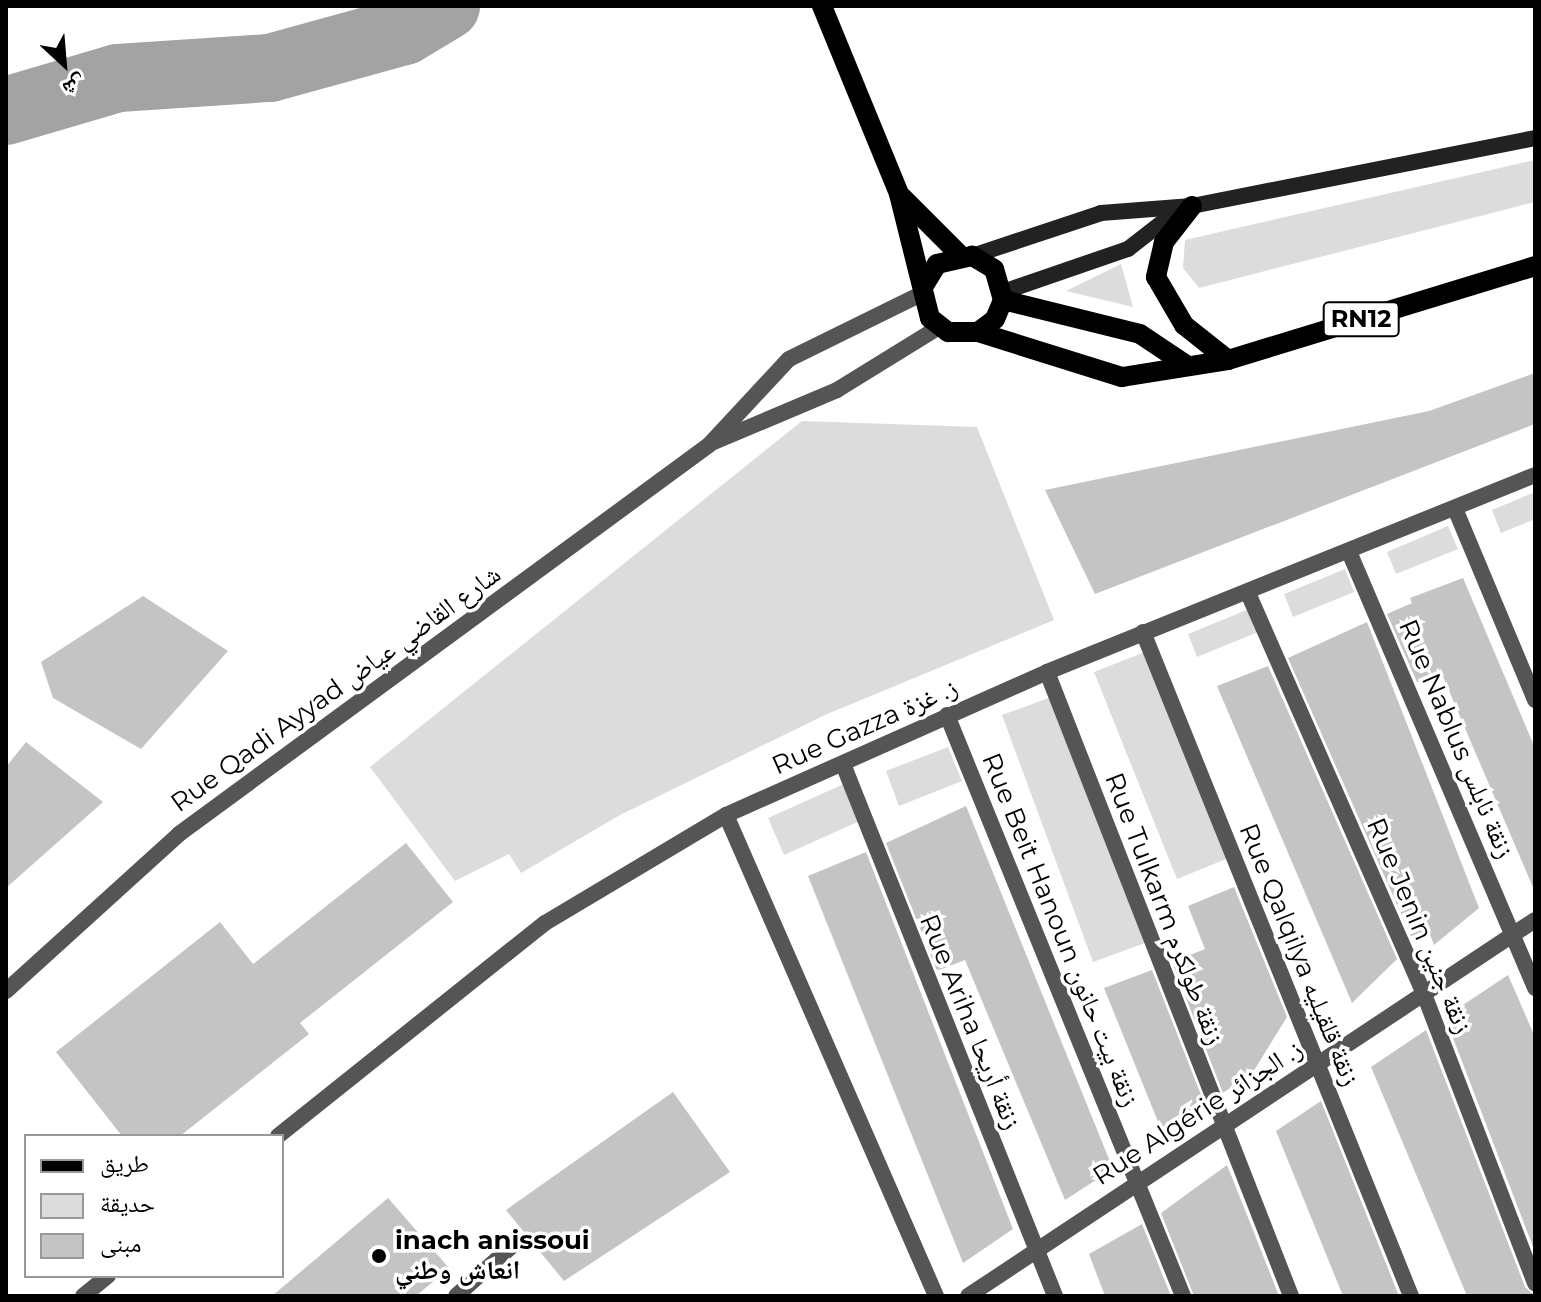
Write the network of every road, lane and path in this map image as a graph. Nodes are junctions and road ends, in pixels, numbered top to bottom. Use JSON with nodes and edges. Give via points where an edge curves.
{"nodes":[{"id":1,"x":822,"y":6,"type":"edge"},
{"id":2,"x":1535,"y":138,"type":"edge"},
{"id":3,"x":899,"y":194,"type":"junction"},
{"id":4,"x":1187,"y":207,"type":"junction"},
{"id":5,"x":966,"y":256,"type":"junction"},
{"id":6,"x":1535,"y":266,"type":"edge"},
{"id":7,"x":924,"y":289,"type":"junction"},
{"id":8,"x":1003,"y":296,"type":"junction"},
{"id":9,"x":939,"y":327,"type":"junction"},
{"id":10,"x":978,"y":332,"type":"junction"},
{"id":11,"x":1228,"y":360,"type":"junction"},
{"id":12,"x":1185,"y":364,"type":"junction"},
{"id":13,"x":709,"y":445,"type":"junction"},
{"id":14,"x":1535,"y":475,"type":"edge"},
{"id":15,"x":1456,"y":511,"type":"junction"},
{"id":16,"x":1350,"y":554,"type":"junction"},
{"id":17,"x":1248,"y":593,"type":"junction"},
{"id":18,"x":1143,"y":632,"type":"junction"},
{"id":19,"x":1047,"y":672,"type":"junction"},
{"id":20,"x":1535,"y":700,"type":"edge"},
{"id":21,"x":947,"y":715,"type":"junction"},
{"id":22,"x":843,"y":764,"type":"junction"},
{"id":23,"x":726,"y":815,"type":"junction"},
{"id":24,"x":1535,"y":920,"type":"edge"},
{"id":25,"x":1514,"y":934,"type":"junction"},
{"id":26,"x":1535,"y":988,"type":"edge"},
{"id":27,"x":6,"y":991,"type":"edge"},
{"id":28,"x":1424,"y":994,"type":"junction"},
{"id":29,"x":1318,"y":1063,"type":"junction"},
{"id":30,"x":1223,"y":1127,"type":"junction"},
{"id":31,"x":281,"y":1134,"type":"edge"},
{"id":32,"x":1136,"y":1181,"type":"junction"},
{"id":33,"x":512,"y":1246,"type":"dead end"},
{"id":34,"x":1035,"y":1251,"type":"junction"},
{"id":35,"x":106,"y":1278,"type":"edge"},
{"id":36,"x":1535,"y":1283,"type":"edge"},
{"id":37,"x":83,"y":1296,"type":"edge"},
{"id":38,"x":456,"y":1296,"type":"edge"},
{"id":39,"x":936,"y":1296,"type":"edge"},
{"id":40,"x":968,"y":1296,"type":"edge"},
{"id":41,"x":1055,"y":1296,"type":"edge"},
{"id":42,"x":1183,"y":1296,"type":"edge"},
{"id":43,"x":1291,"y":1296,"type":"edge"},
{"id":44,"x":1411,"y":1296,"type":"edge"}],
"edges":[{"from":1,"to":3,"type":"main road"},
{"from":2,"to":4,"type":"main road"},
{"from":3,"to":5,"type":"main road"},
{"from":3,"to":7,"type":"main road"},
{"from":4,"to":5,"type":"main road","via":[[1101,213]]},
{"from":4,"to":8,"type":"main road","via":[[1128,249]]},
{"from":4,"to":11,"type":"main road","via":[[1164,242],[1156,277],[1184,325]]},
{"from":5,"to":7,"type":"main road","via":[[937,264]]},
{"from":5,"to":8,"type":"main road","via":[[994,269]]},
{"from":6,"to":11,"type":"main road","number":"RN12"},
{"from":7,"to":9,"type":"main road","via":[[924,306]]},
{"from":7,"to":13,"type":"street","via":[[789,359]]},
{"from":8,"to":10,"type":"main road","via":[[995,319]]},
{"from":8,"to":12,"type":"main road","via":[[1140,334]]},
{"from":9,"to":10,"type":"main road","number":"RN12","via":[[958,334]]},
{"from":9,"to":13,"type":"street","via":[[837,390]]},
{"from":10,"to":12,"type":"main road","number":"RN12","via":[[1122,377]]},
{"from":11,"to":12,"type":"main road","number":"RN12"},
{"from":13,"to":27,"type":"street","name":"Rue Qadi Ayyad شارع القاضي عياض","via":[[179,834]]},
{"from":14,"to":15,"type":"street","name":"Rue Gazza ز. غزة"},
{"from":15,"to":16,"type":"street","name":"Rue Gazza ز. غزة"},
{"from":15,"to":20,"type":"street"},
{"from":16,"to":17,"type":"street","name":"Rue Gazza ز. غزة"},
{"from":16,"to":25,"type":"street","name":"Rue Nablus زنقة نابلس"},
{"from":17,"to":18,"type":"street","name":"Rue Gazza ز. غزة"},
{"from":17,"to":28,"type":"street","name":"Rue Jenin زنقة جنين"},
{"from":18,"to":19,"type":"street","name":"Rue Gazza ز. غزة"},
{"from":18,"to":29,"type":"street","name":"Rue Qalqilya زنقة قلقيليه"},
{"from":19,"to":21,"type":"street","name":"Rue Gazza ز. غزة"},
{"from":19,"to":30,"type":"street","name":"Rue Tulkarm زنقة طولكرم"},
{"from":21,"to":22,"type":"street","name":"Rue Gazza ز. غزة"},
{"from":21,"to":32,"type":"street","name":"Rue Beit Hanoun زنقة بيت حانون"},
{"from":22,"to":23,"type":"street","name":"Rue Gazza ز. غزة"},
{"from":22,"to":34,"type":"street","name":"Rue Ariha زنقة أريحا"},
{"from":23,"to":31,"type":"street","name":"Rue Gazza ز. غزة","via":[[545,923]]},
{"from":23,"to":39,"type":"street"},
{"from":24,"to":25,"type":"street","name":"Rue Algérie ز. الجزائر"},
{"from":25,"to":26,"type":"street","name":"Rue Nablus زنقة نابلس"},
{"from":25,"to":28,"type":"street","name":"Rue Algérie ز. الجزائر"},
{"from":28,"to":29,"type":"street","name":"Rue Algérie ز. الجزائر"},
{"from":28,"to":36,"type":"street","name":"Rue Jenin زنقة جنين"},
{"from":29,"to":30,"type":"street","name":"Rue Algérie ز. الجزائر"},
{"from":29,"to":44,"type":"street","name":"Rue Qalqilya زنقة قلقيليه"},
{"from":30,"to":32,"type":"street","name":"Rue Algérie ز. الجزائر"},
{"from":30,"to":43,"type":"street","name":"Rue Tulkarm زنقة طولكرم"},
{"from":32,"to":34,"type":"street","name":"Rue Algérie ز. الجزائر"},
{"from":32,"to":42,"type":"street","name":"Rue Beit Hanoun زنقة بيت حانون"},
{"from":33,"to":38,"type":"street"},
{"from":34,"to":40,"type":"street","name":"Rue Algérie ز. الجزائر"},
{"from":34,"to":41,"type":"street","name":"Rue Ariha زنقة أريحا"},
{"from":35,"to":37,"type":"street"}]}
